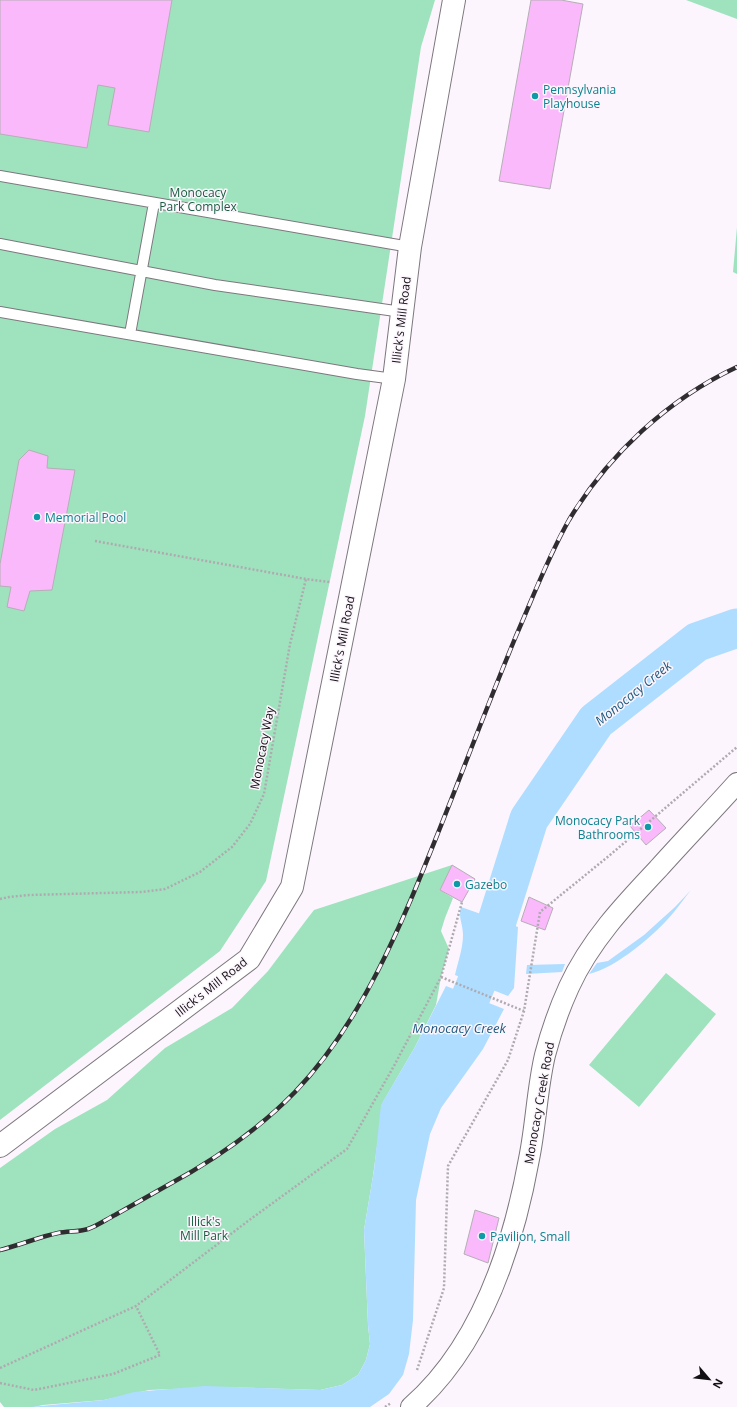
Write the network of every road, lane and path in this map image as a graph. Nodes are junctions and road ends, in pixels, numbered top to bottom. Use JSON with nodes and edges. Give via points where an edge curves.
{"nodes":[{"id":1,"x":454,"y":0,"type":"edge"},
{"id":2,"x":0,"y":176,"type":"edge"},
{"id":3,"x":154,"y":203,"type":"junction"},
{"id":4,"x":0,"y":244,"type":"edge"},
{"id":5,"x":410,"y":247,"type":"junction"},
{"id":6,"x":142,"y":271,"type":"junction"},
{"id":7,"x":0,"y":312,"type":"edge"},
{"id":8,"x":402,"y":312,"type":"junction"},
{"id":9,"x":130,"y":334,"type":"junction"},
{"id":10,"x":394,"y":379,"type":"junction"},
{"id":11,"x":95,"y":541,"type":"dead end"},
{"id":12,"x":306,"y":579,"type":"junction"},
{"id":13,"x":333,"y":582,"type":"dead end"},
{"id":14,"x":737,"y":783,"type":"edge"},
{"id":15,"x":0,"y":899,"type":"edge"},
{"id":16,"x":462,"y":902,"type":"dead end"},
{"id":17,"x":441,"y":977,"type":"junction"},
{"id":18,"x":524,"y":1011,"type":"dead end"},
{"id":19,"x":0,"y":1146,"type":"edge"},
{"id":20,"x":136,"y":1306,"type":"junction"},
{"id":21,"x":0,"y":1368,"type":"edge"},
{"id":22,"x":0,"y":1383,"type":"edge"},
{"id":23,"x":412,"y":1407,"type":"edge"}],
"edges":[{"from":1,"to":5,"type":"street","name":"Illick's Mill Road"},
{"from":2,"to":3,"type":"lane"},
{"from":3,"to":5,"type":"lane"},
{"from":3,"to":6,"type":"lane"},
{"from":4,"to":6,"type":"lane"},
{"from":5,"to":8,"type":"street","name":"Illick's Mill Road"},
{"from":6,"to":8,"type":"lane","via":[[215,285]]},
{"from":6,"to":9,"type":"lane"},
{"from":7,"to":9,"type":"lane"},
{"from":8,"to":10,"type":"street","name":"Illick's Mill Road"},
{"from":9,"to":10,"type":"lane"},
{"from":10,"to":19,"type":"street","name":"Illick's Mill Road","via":[[292,887],[249,959]]},
{"from":11,"to":12,"type":"path"},
{"from":12,"to":13,"type":"path"},
{"from":12,"to":15,"type":"path","name":"Monocacy Way","via":[[290,644],[264,794],[250,824],[232,847],[200,872],[165,889],[9,896]]},
{"from":14,"to":23,"type":"street","name":"Monocacy Creek Road","via":[[624,905],[604,928],[582,961],[559,1011],[545,1056],[530,1158],[510,1239],[490,1293],[476,1324],[440,1379]]},
{"from":16,"to":17,"type":"path"},
{"from":17,"to":18,"type":"path"},
{"from":17,"to":20,"type":"path","via":[[347,1149]]},
{"from":20,"to":21,"type":"path"},
{"from":20,"to":22,"type":"path","via":[[160,1355],[113,1374],[34,1390]]}]}
